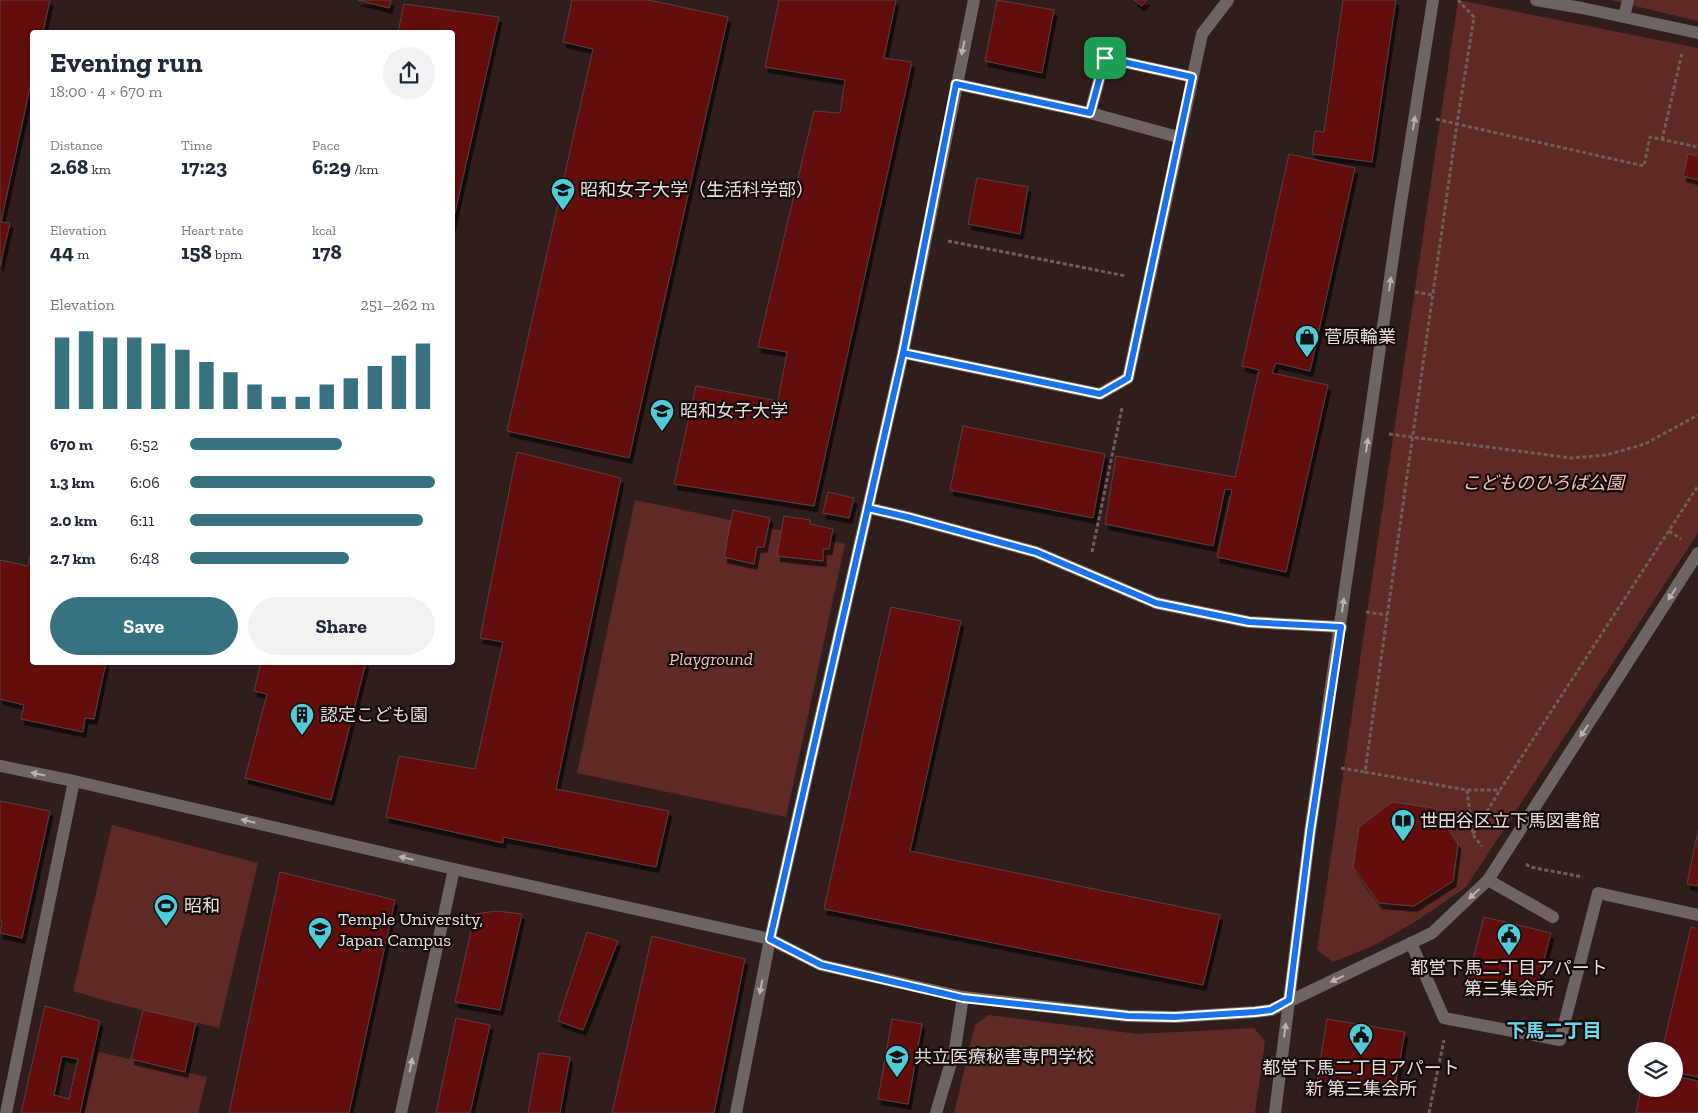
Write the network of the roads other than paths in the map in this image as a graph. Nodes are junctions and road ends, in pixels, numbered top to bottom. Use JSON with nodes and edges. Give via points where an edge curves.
{"nodes":[{"id":1,"x":974,"y":0,"type":"edge"},
{"id":2,"x":1228,"y":0,"type":"edge"},
{"id":3,"x":1433,"y":0,"type":"edge"},
{"id":4,"x":1536,"y":0,"type":"edge"},
{"id":5,"x":1628,"y":0,"type":"edge"},
{"id":6,"x":1624,"y":17,"type":"junction"},
{"id":7,"x":1693,"y":32,"type":"edge"},
{"id":8,"x":1192,"y":77,"type":"junction"},
{"id":9,"x":956,"y":84,"type":"junction"},
{"id":10,"x":1090,"y":113,"type":"junction"},
{"id":11,"x":1178,"y":137,"type":"junction"},
{"id":12,"x":903,"y":353,"type":"junction"},
{"id":13,"x":868,"y":508,"type":"junction"},
{"id":14,"x":1698,"y":553,"type":"edge"},
{"id":15,"x":1341,"y":627,"type":"junction"},
{"id":16,"x":0,"y":766,"type":"edge"},
{"id":17,"x":74,"y":781,"type":"junction"},
{"id":18,"x":454,"y":869,"type":"junction"},
{"id":19,"x":1488,"y":880,"type":"junction"},
{"id":20,"x":1698,"y":915,"type":"edge"},
{"id":21,"x":1553,"y":917,"type":"dead end"},
{"id":22,"x":770,"y":939,"type":"junction"},
{"id":23,"x":1411,"y":943,"type":"junction"},
{"id":24,"x":963,"y":998,"type":"junction"},
{"id":25,"x":1289,"y":1000,"type":"junction"},
{"id":26,"x":6,"y":1113,"type":"edge"},
{"id":27,"x":401,"y":1113,"type":"edge"},
{"id":28,"x":736,"y":1113,"type":"edge"},
{"id":29,"x":936,"y":1113,"type":"edge"},
{"id":30,"x":1275,"y":1113,"type":"edge"}],
"edges":[{"from":1,"to":9,"type":"street","one_way":true},
{"from":2,"to":8,"type":"street","via":[[1202,34]]},
{"from":15,"to":3,"type":"street","one_way":true},
{"from":4,"to":6,"type":"street"},
{"from":5,"to":6,"type":"street"},
{"from":6,"to":7,"type":"street"},
{"from":8,"to":10,"type":"street","via":[[1105,58]]},
{"from":8,"to":11,"type":"street"},
{"from":9,"to":10,"type":"street"},
{"from":9,"to":12,"type":"street"},
{"from":10,"to":11,"type":"street"},
{"from":11,"to":12,"type":"street","via":[[1128,378],[1100,394]]},
{"from":12,"to":13,"type":"street"},
{"from":13,"to":15,"type":"street","via":[[1036,552],[1156,603],[1249,622]]},
{"from":13,"to":22,"type":"street"},
{"from":14,"to":19,"type":"street","one_way":true},
{"from":15,"to":25,"type":"street"},
{"from":17,"to":16,"type":"street","one_way":true},
{"from":18,"to":17,"type":"street","one_way":true},
{"from":17,"to":26,"type":"street"},
{"from":18,"to":22,"type":"street"},
{"from":27,"to":18,"type":"street","one_way":true},
{"from":19,"to":21,"type":"street"},
{"from":19,"to":23,"type":"street","one_way":true,"via":[[1432,933]]},
{"from":20,"to":23,"type":"street","via":[[1598,893],[1560,1040],[1444,1018]]},
{"from":22,"to":24,"type":"street","via":[[821,965]]},
{"from":22,"to":28,"type":"street","one_way":true},
{"from":23,"to":25,"type":"street","one_way":true},
{"from":24,"to":25,"type":"street","via":[[1128,1016],[1175,1017],[1271,1010]]},
{"from":24,"to":29,"type":"street","via":[[955,1049]]},
{"from":30,"to":25,"type":"street","one_way":true}]}
